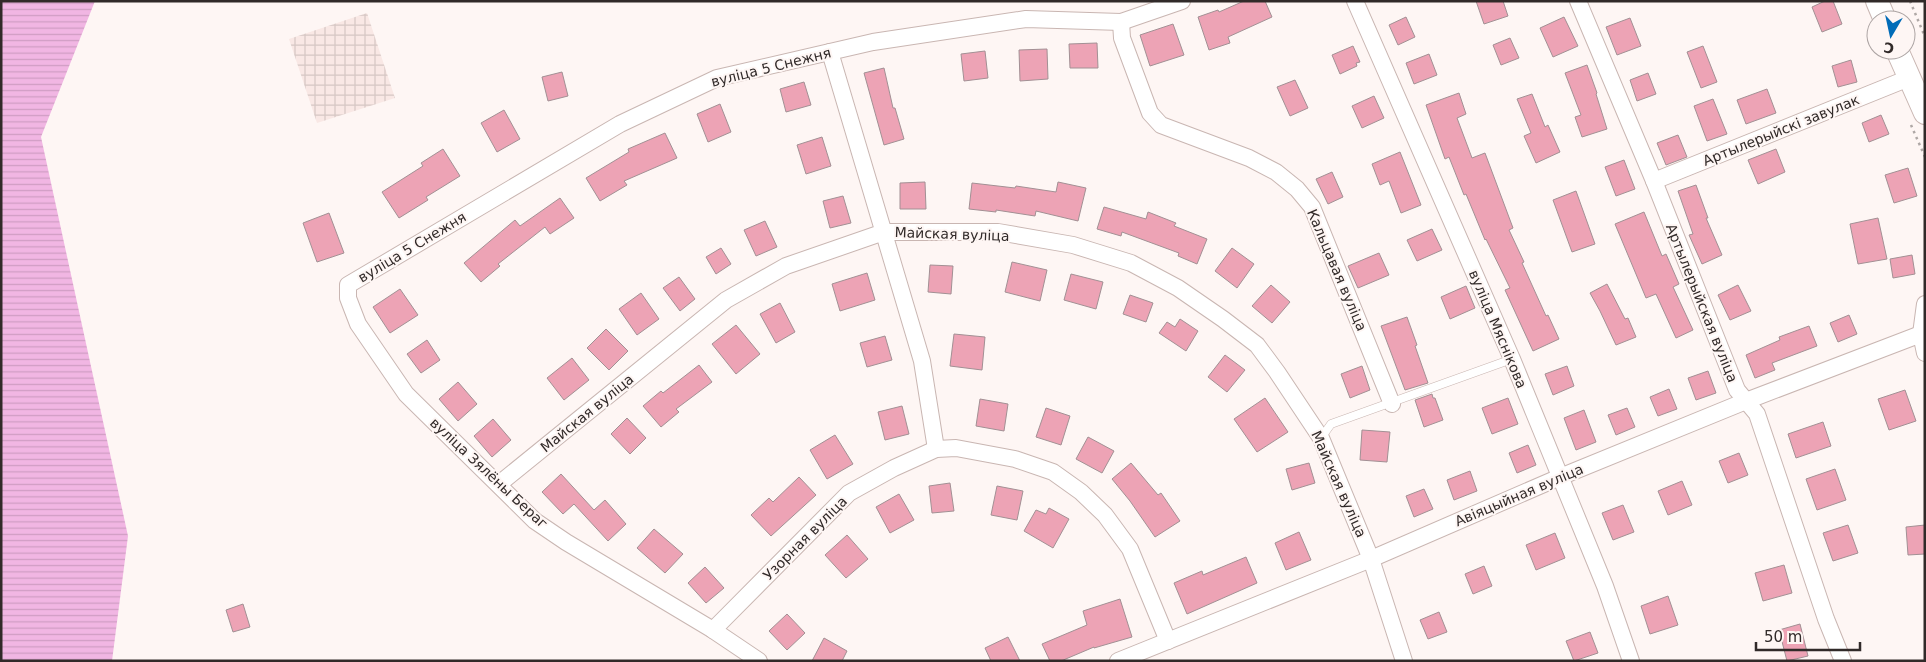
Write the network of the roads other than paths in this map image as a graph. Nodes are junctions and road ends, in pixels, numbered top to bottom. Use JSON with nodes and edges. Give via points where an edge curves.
{"nodes":[{"id":1,"x":1182,"y":1,"type":"edge"},
{"id":2,"x":1355,"y":1,"type":"edge"},
{"id":3,"x":1578,"y":1,"type":"edge"},
{"id":4,"x":1121,"y":22,"type":"junction"},
{"id":5,"x":830,"y":52,"type":"junction"},
{"id":6,"x":1901,"y":60,"type":"edge"},
{"id":7,"x":1908,"y":78,"type":"junction"},
{"id":8,"x":1925,"y":113,"type":"edge"},
{"id":9,"x":1654,"y":181,"type":"junction"},
{"id":10,"x":884,"y":232,"type":"junction"},
{"id":11,"x":348,"y":285,"type":"joint"},
{"id":12,"x":1925,"y":304,"type":"edge"},
{"id":13,"x":1921,"y":334,"type":"junction"},
{"id":14,"x":1925,"y":353,"type":"edge"},
{"id":15,"x":1512,"y":359,"type":"junction"},
{"id":16,"x":1746,"y":401,"type":"junction"},
{"id":17,"x":1392,"y":404,"type":"junction"},
{"id":18,"x":1322,"y":438,"type":"junction"},
{"id":19,"x":936,"y":449,"type":"junction"},
{"id":20,"x":1560,"y":478,"type":"junction"},
{"id":21,"x":499,"y":484,"type":"junction"},
{"id":22,"x":1371,"y":558,"type":"junction"},
{"id":23,"x":713,"y":630,"type":"junction"},
{"id":24,"x":1168,"y":641,"type":"junction"},
{"id":25,"x":759,"y":661,"type":"edge"},
{"id":26,"x":1118,"y":661,"type":"edge"},
{"id":27,"x":1404,"y":661,"type":"edge"},
{"id":28,"x":1631,"y":661,"type":"edge"},
{"id":29,"x":1843,"y":661,"type":"edge"}],
"edges":[{"from":1,"to":4,"type":"street","name":"вуліца 5 Снежня"},
{"from":2,"to":15,"type":"street","name":"вуліца Мяснікова"},
{"from":3,"to":9,"type":"street","name":"Артылерыйская вуліца"},
{"from":4,"to":5,"type":"street","name":"вуліца 5 Снежня","via":[[1026,19],[873,42]]},
{"from":4,"to":17,"type":"street","name":"Кальцавая вуліца","via":[[1122,38],[1150,113],[1161,125],[1249,158],[1276,172],[1312,207]]},
{"from":5,"to":10,"type":"street"},
{"from":5,"to":11,"type":"street","name":"вуліца 5 Снежня","via":[[717,78],[620,124]]},
{"from":6,"to":7,"type":"main road"},
{"from":7,"to":8,"type":"main road"},
{"from":7,"to":9,"type":"street","name":"Артылерыйскі завулак"},
{"from":9,"to":16,"type":"street","name":"Артылерыйская вуліца","via":[[1737,390]]},
{"from":10,"to":18,"type":"street","name":"Майская вуліца","via":[[998,232],[1073,245],[1131,263],[1178,288],[1257,345]]},
{"from":10,"to":19,"type":"street","via":[[922,361]]},
{"from":10,"to":21,"type":"street","name":"Майская вуліца","via":[[786,266],[726,300]]},
{"from":11,"to":21,"type":"street","name":"вуліца Зялёны Бераг","via":[[348,298],[358,324],[406,394]]},
{"from":12,"to":13,"type":"street"},
{"from":13,"to":14,"type":"street"},
{"from":13,"to":16,"type":"street","name":"Авіяцыйная вуліца"},
{"from":15,"to":17,"type":"lane"},
{"from":15,"to":20,"type":"street","name":"вуліца Мяснікова"},
{"from":16,"to":20,"type":"street","name":"Авіяцыйная вуліца"},
{"from":16,"to":29,"type":"street","name":"Артылерыйская вуліца","via":[[1757,414]]},
{"from":17,"to":18,"type":"lane","via":[[1331,424]]},
{"from":18,"to":22,"type":"street","name":"Майская вуліца"},
{"from":19,"to":23,"type":"street","name":"Узорная вуліца","via":[[849,493]]},
{"from":19,"to":24,"type":"street","name":"Узорная вуліца","via":[[956,448],[1015,459],[1053,472],[1081,492],[1130,548]]},
{"from":20,"to":22,"type":"street","name":"Авіяцыйная вуліца"},
{"from":20,"to":28,"type":"street","name":"вуліца Мяснікова","via":[[1605,586]]},
{"from":21,"to":23,"type":"street","name":"вуліца Зялёны Бераг","via":[[535,521]]},
{"from":22,"to":24,"type":"street","name":"Авіяцыйная вуліца"},
{"from":22,"to":27,"type":"street","name":"Майская вуліца"},
{"from":23,"to":25,"type":"street","name":"вуліца Зялёны Бераг"},
{"from":24,"to":26,"type":"street","name":"Авіяцыйная вуліца"}]}
